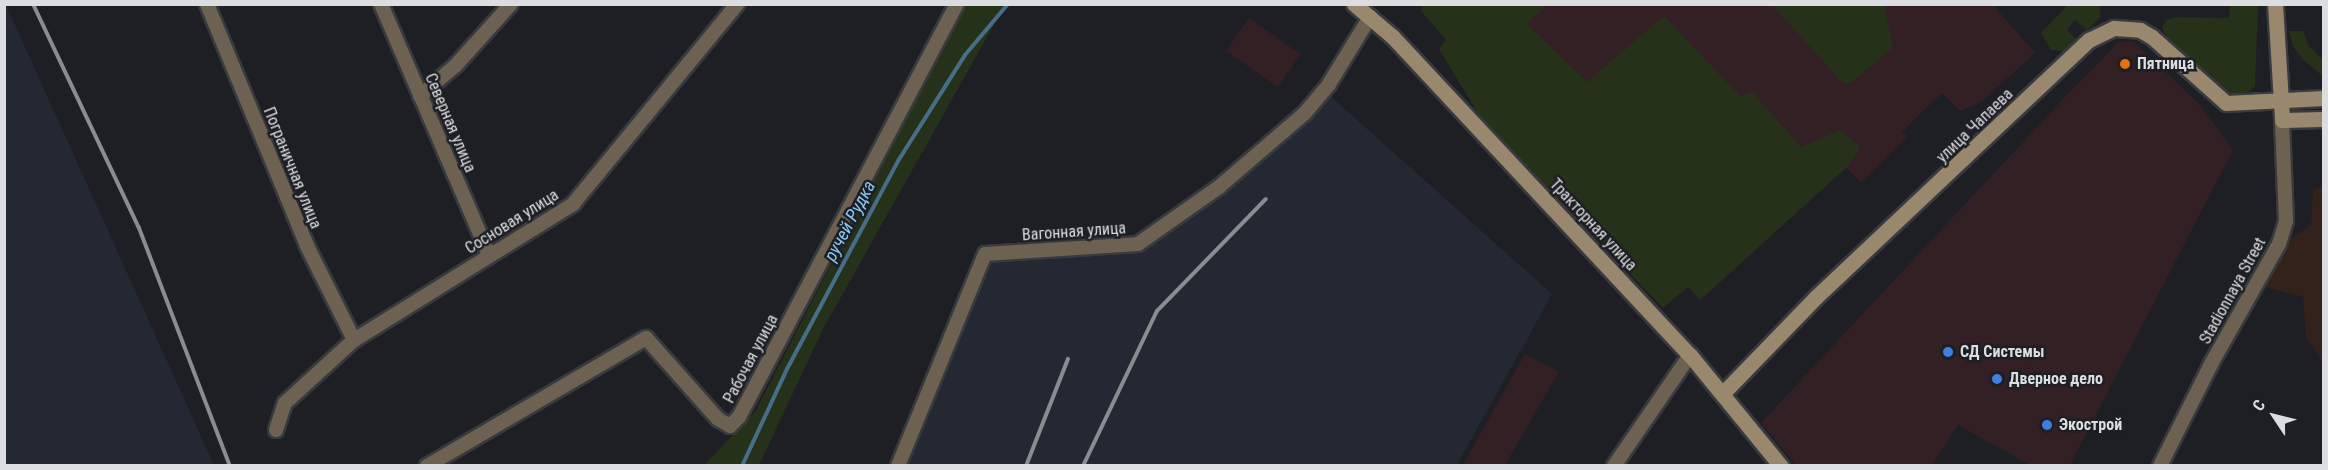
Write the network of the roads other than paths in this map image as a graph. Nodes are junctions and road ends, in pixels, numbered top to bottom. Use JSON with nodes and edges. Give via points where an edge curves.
{"nodes":[{"id":1,"x":207,"y":4,"type":"edge"},
{"id":2,"x":381,"y":4,"type":"edge"},
{"id":3,"x":511,"y":4,"type":"edge"},
{"id":4,"x":737,"y":4,"type":"edge"},
{"id":5,"x":957,"y":4,"type":"edge"},
{"id":6,"x":1354,"y":4,"type":"edge"},
{"id":7,"x":2275,"y":4,"type":"edge"},
{"id":8,"x":1370,"y":17,"type":"junction"},
{"id":9,"x":420,"y":96,"type":"junction"},
{"id":10,"x":2324,"y":98,"type":"edge"},
{"id":11,"x":2282,"y":100,"type":"junction"},
{"id":12,"x":2324,"y":119,"type":"edge"},
{"id":13,"x":2282,"y":120,"type":"junction"},
{"id":14,"x":489,"y":255,"type":"junction"},
{"id":15,"x":354,"y":340,"type":"junction"},
{"id":16,"x":1690,"y":356,"type":"junction"},
{"id":17,"x":1723,"y":393,"type":"junction"},
{"id":18,"x":276,"y":430,"type":"dead end"},
{"id":19,"x":427,"y":465,"type":"edge"},
{"id":20,"x":898,"y":465,"type":"edge"},
{"id":21,"x":1614,"y":465,"type":"edge"},
{"id":22,"x":1781,"y":465,"type":"edge"},
{"id":23,"x":2160,"y":465,"type":"edge"}],
"edges":[{"from":1,"to":15,"type":"street","name":"Пограничная улица","via":[[307,246]]},
{"from":2,"to":9,"type":"street","name":"Северная улица"},
{"from":3,"to":9,"type":"street","via":[[456,65]]},
{"from":4,"to":14,"type":"street","name":"Сосновая улица","via":[[573,204]]},
{"from":5,"to":19,"type":"street","name":"Рабочая улица","via":[[740,417],[730,426],[718,419],[646,338]]},
{"from":6,"to":8,"type":"main road","name":"Тракторная улица"},
{"from":7,"to":11,"type":"main road"},
{"from":8,"to":16,"type":"main road","name":"Тракторная улица"},
{"from":8,"to":20,"type":"street","name":"Вагонная улица","via":[[1329,84],[1305,113],[1219,187],[1138,244],[985,254]]},
{"from":9,"to":14,"type":"street","name":"Северная улица"},
{"from":10,"to":11,"type":"main road","name":"улица Чапаева"},
{"from":11,"to":13,"type":"main road"},
{"from":11,"to":17,"type":"main road","name":"улица Чапаева","via":[[2245,105],[2226,103],[2140,30],[2114,28],[2089,40],[1816,297]]},
{"from":12,"to":13,"type":"main road"},
{"from":13,"to":23,"type":"street","name":"Stadionnaya Street","via":[[2286,221],[2280,244],[2211,364]]},
{"from":14,"to":15,"type":"street","name":"Сосновая улица"},
{"from":15,"to":18,"type":"street","name":"Сосновая улица","via":[[285,404]]},
{"from":16,"to":17,"type":"main road","name":"Тракторная улица"},
{"from":16,"to":21,"type":"street"},
{"from":17,"to":22,"type":"main road","name":"Тракторная улица"}]}
